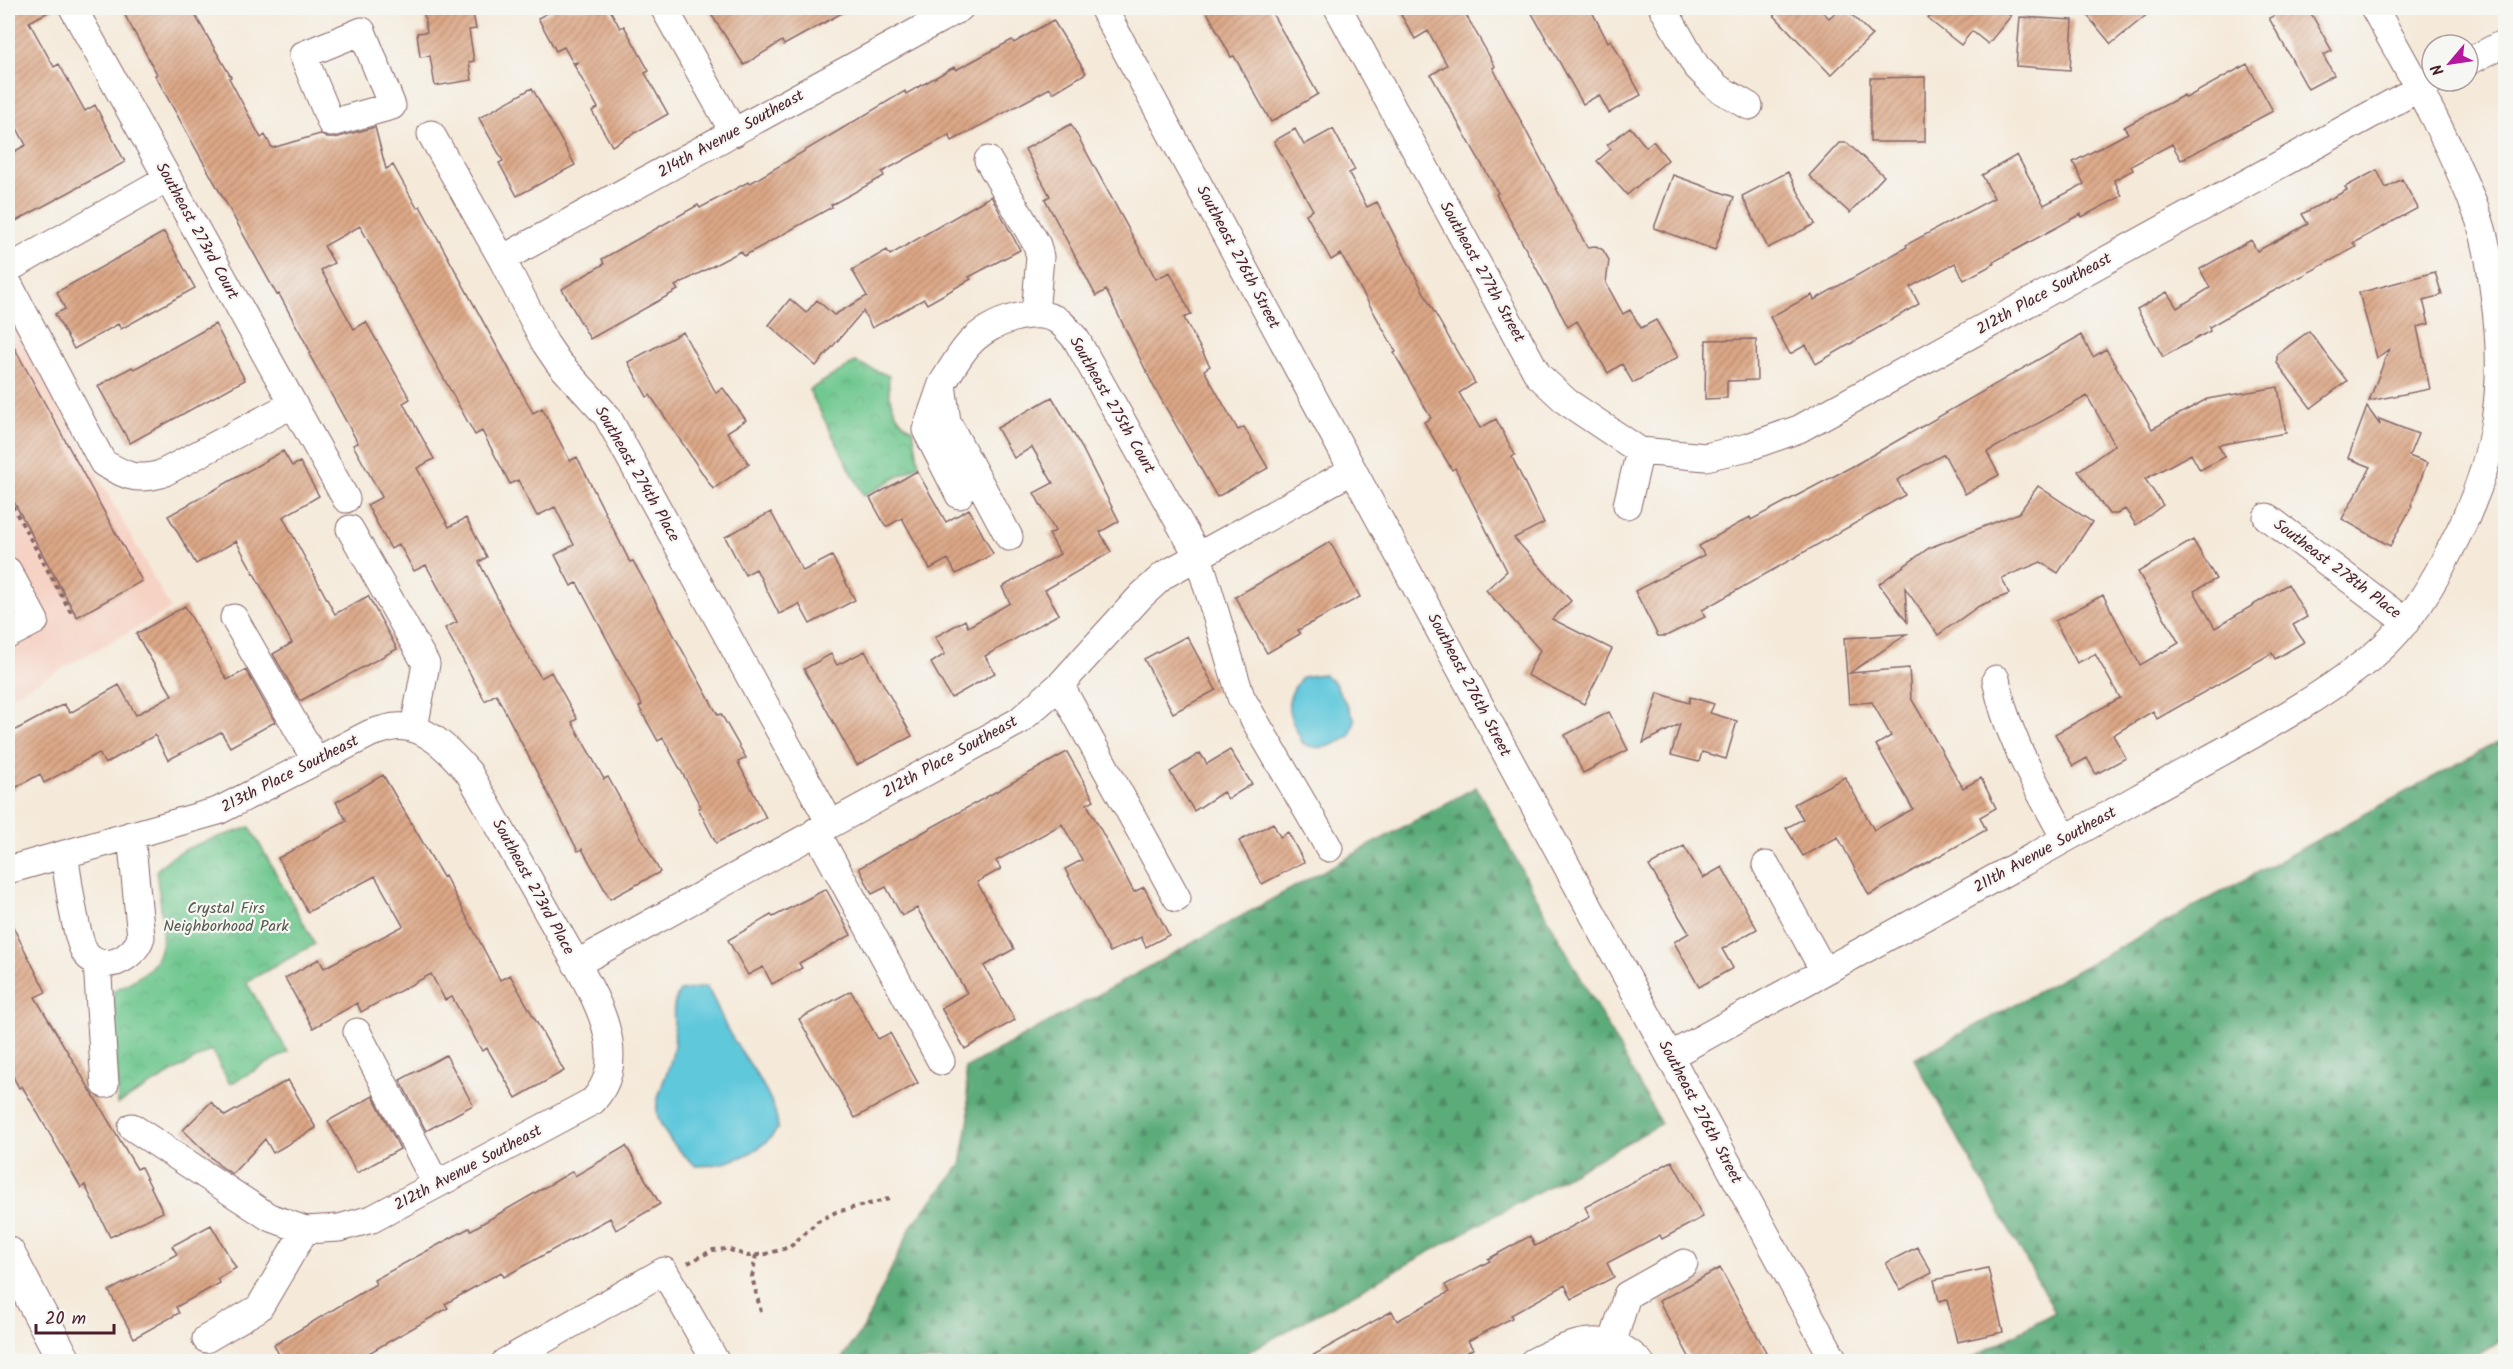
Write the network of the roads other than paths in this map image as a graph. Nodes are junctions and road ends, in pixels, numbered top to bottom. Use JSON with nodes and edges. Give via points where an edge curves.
{"nodes":[{"id":1,"x":73,"y":8,"type":"edge"},
{"id":2,"x":664,"y":8,"type":"edge"},
{"id":3,"x":960,"y":8,"type":"edge"},
{"id":4,"x":1103,"y":8,"type":"edge"},
{"id":5,"x":1338,"y":8,"type":"edge"},
{"id":6,"x":1663,"y":8,"type":"edge"},
{"id":7,"x":2374,"y":8,"type":"edge"},
{"id":8,"x":2505,"y":42,"type":"edge"},
{"id":9,"x":2480,"y":56,"type":"edge"},
{"id":10,"x":2420,"y":77,"type":"edge"},
{"id":11,"x":2420,"y":88,"type":"edge"},
{"id":12,"x":2428,"y":93,"type":"edge"},
{"id":13,"x":1749,"y":106,"type":"dead end"},
{"id":14,"x":734,"y":133,"type":"junction"},
{"id":15,"x":431,"y":134,"type":"dead end"},
{"id":16,"x":988,"y":160,"type":"dead end"},
{"id":17,"x":168,"y":178,"type":"junction"},
{"id":18,"x":502,"y":259,"type":"junction"},
{"id":19,"x":8,"y":268,"type":"edge"},
{"id":20,"x":8,"y":284,"type":"edge"},
{"id":21,"x":1035,"y":314,"type":"junction"},
{"id":22,"x":942,"y":384,"type":"junction"},
{"id":23,"x":293,"y":404,"type":"junction"},
{"id":24,"x":1640,"y":452,"type":"junction"},
{"id":25,"x":1353,"y":470,"type":"junction"},
{"id":26,"x":959,"y":495,"type":"dead end"},
{"id":27,"x":346,"y":499,"type":"dead end"},
{"id":28,"x":1627,"y":505,"type":"dead end"},
{"id":29,"x":2267,"y":517,"type":"dead end"},
{"id":30,"x":350,"y":529,"type":"dead end"},
{"id":31,"x":1009,"y":537,"type":"dead end"},
{"id":32,"x":1198,"y":556,"type":"junction"},
{"id":33,"x":8,"y":571,"type":"edge"},
{"id":34,"x":234,"y":618,"type":"dead end"},
{"id":35,"x":2406,"y":622,"type":"junction"},
{"id":36,"x":8,"y":635,"type":"edge"},
{"id":37,"x":1996,"y":679,"type":"dead end"},
{"id":38,"x":1060,"y":686,"type":"junction"},
{"id":39,"x":414,"y":728,"type":"junction"},
{"id":40,"x":316,"y":762,"type":"junction"},
{"id":41,"x":823,"y":827,"type":"junction"},
{"id":42,"x":131,"y":835,"type":"junction"},
{"id":43,"x":2066,"y":839,"type":"junction"},
{"id":44,"x":1329,"y":848,"type":"dead end"},
{"id":45,"x":64,"y":854,"type":"junction"},
{"id":46,"x":1766,"y":865,"type":"dead end"},
{"id":47,"x":8,"y":870,"type":"edge"},
{"id":48,"x":1177,"y":898,"type":"dead end"},
{"id":49,"x":97,"y":962,"type":"junction"},
{"id":50,"x":576,"y":964,"type":"junction"},
{"id":51,"x":1824,"y":971,"type":"junction"},
{"id":52,"x":357,"y":1032,"type":"dead end"},
{"id":53,"x":1670,"y":1056,"type":"junction"},
{"id":54,"x":941,"y":1061,"type":"dead end"},
{"id":55,"x":610,"y":1071,"type":"joint"},
{"id":56,"x":105,"y":1084,"type":"dead end"},
{"id":57,"x":132,"y":1127,"type":"dead end"},
{"id":58,"x":436,"y":1184,"type":"junction"},
{"id":59,"x":305,"y":1230,"type":"junction"},
{"id":60,"x":8,"y":1253,"type":"edge"},
{"id":61,"x":1684,"y":1263,"type":"dead end"},
{"id":62,"x":206,"y":1339,"type":"dead end"},
{"id":63,"x":1611,"y":1345,"type":"junction"},
{"id":64,"x":65,"y":1362,"type":"edge"},
{"id":65,"x":505,"y":1362,"type":"edge"},
{"id":66,"x":716,"y":1362,"type":"edge"},
{"id":67,"x":1533,"y":1362,"type":"edge"},
{"id":68,"x":1640,"y":1362,"type":"edge"},
{"id":69,"x":1836,"y":1362,"type":"edge"}],
"edges":[{"from":1,"to":17,"type":"street","name":"Southeast 273rd Court"},
{"from":2,"to":14,"type":"street"},
{"from":3,"to":14,"type":"street","name":"214th Avenue Southeast"},
{"from":4,"to":25,"type":"street","name":"Southeast 276th Street"},
{"from":5,"to":24,"type":"street","name":"Southeast 277th Street","via":[[1538,375],[1567,402]]},
{"from":6,"to":13,"type":"street","via":[[1696,66],[1718,88]]},
{"from":7,"to":10,"type":"street","name":"211th Avenue Southeast"},
{"from":8,"to":9,"type":"street"},
{"from":11,"to":24,"type":"street","name":"212th Place Southeast","via":[[1799,429],[1706,457]]},
{"from":12,"to":35,"type":"street","name":"211th Avenue Southeast","via":[[2481,224],[2499,325],[2500,381],[2493,441],[2466,520],[2437,577]]},
{"from":14,"to":18,"type":"street","name":"214th Avenue Southeast"},
{"from":15,"to":18,"type":"street","name":"Southeast 274th Place"},
{"from":16,"to":21,"type":"street","via":[[1037,245],[1040,257]]},
{"from":17,"to":19,"type":"street"},
{"from":17,"to":23,"type":"street","name":"Southeast 273rd Court"},
{"from":18,"to":41,"type":"street","name":"Southeast 274th Place","via":[[545,343],[607,416]]},
{"from":20,"to":23,"type":"street","via":[[103,463],[126,476],[143,479],[161,474]]},
{"from":21,"to":22,"type":"street","via":[[1006,320],[972,341]]},
{"from":21,"to":32,"type":"street","name":"Southeast 275th Court","via":[[1060,322],[1076,339]]},
{"from":22,"to":26,"type":"street","via":[[926,430]]},
{"from":22,"to":31,"type":"street","via":[[947,422]]},
{"from":23,"to":27,"type":"street","name":"Southeast 273rd Court"},
{"from":24,"to":28,"type":"street"},
{"from":25,"to":32,"type":"street","name":"212th Place Southeast"},
{"from":25,"to":53,"type":"street","name":"Southeast 276th Street"},
{"from":29,"to":35,"type":"street","name":"Southeast 278th Place"},
{"from":30,"to":39,"type":"street","via":[[426,664]]},
{"from":32,"to":38,"type":"street","name":"212th Place Southeast","via":[[1164,575],[1141,596]]},
{"from":32,"to":44,"type":"street","name":"Southeast 275th Court","via":[[1241,697]]},
{"from":33,"to":36,"type":"street","via":[[34,621]]},
{"from":34,"to":40,"type":"street"},
{"from":35,"to":43,"type":"street","name":"211th Avenue Southeast","via":[[2376,653],[2320,695]]},
{"from":37,"to":43,"type":"street","via":[[2010,734]]},
{"from":38,"to":41,"type":"street","name":"212th Place Southeast","via":[[1019,721]]},
{"from":38,"to":48,"type":"street"},
{"from":39,"to":40,"type":"street","name":"213th Place Southeast","via":[[395,727],[371,733]]},
{"from":39,"to":50,"type":"street","name":"Southeast 273rd Place","via":[[449,750],[469,772]]},
{"from":40,"to":42,"type":"street","name":"213th Place Southeast","via":[[218,811]]},
{"from":41,"to":50,"type":"street","name":"212th Place Southeast"},
{"from":41,"to":54,"type":"street","name":"Southeast 274th Place"},
{"from":42,"to":45,"type":"street","name":"213th Place Southeast"},
{"from":42,"to":49,"type":"street","via":[[141,937],[139,944],[116,962]]},
{"from":43,"to":51,"type":"street","name":"211th Avenue Southeast"},
{"from":45,"to":47,"type":"street","name":"213th Place Southeast"},
{"from":45,"to":49,"type":"street","via":[[80,940],[86,954]]},
{"from":46,"to":51,"type":"street"},
{"from":49,"to":56,"type":"street"},
{"from":50,"to":55,"type":"street","name":"Southeast 273rd Place","via":[[602,1017],[609,1040]]},
{"from":51,"to":53,"type":"street","name":"211th Avenue Southeast"},
{"from":52,"to":58,"type":"street"},
{"from":53,"to":69,"type":"street","name":"Southeast 276th Street"},
{"from":55,"to":58,"type":"street","name":"212th Avenue Southeast","via":[[593,1101]]},
{"from":57,"to":59,"type":"street","via":[[269,1217]]},
{"from":58,"to":59,"type":"street","name":"212th Avenue Southeast","via":[[372,1219],[339,1228]]},
{"from":59,"to":62,"type":"street","via":[[259,1308]]},
{"from":60,"to":64,"type":"main road"},
{"from":61,"to":63,"type":"street","via":[[1628,1295]]},
{"from":63,"to":67,"type":"street","via":[[1583,1341]]},
{"from":63,"to":68,"type":"street"},
{"from":65,"to":66,"type":"street","via":[[664,1271]]}]}
